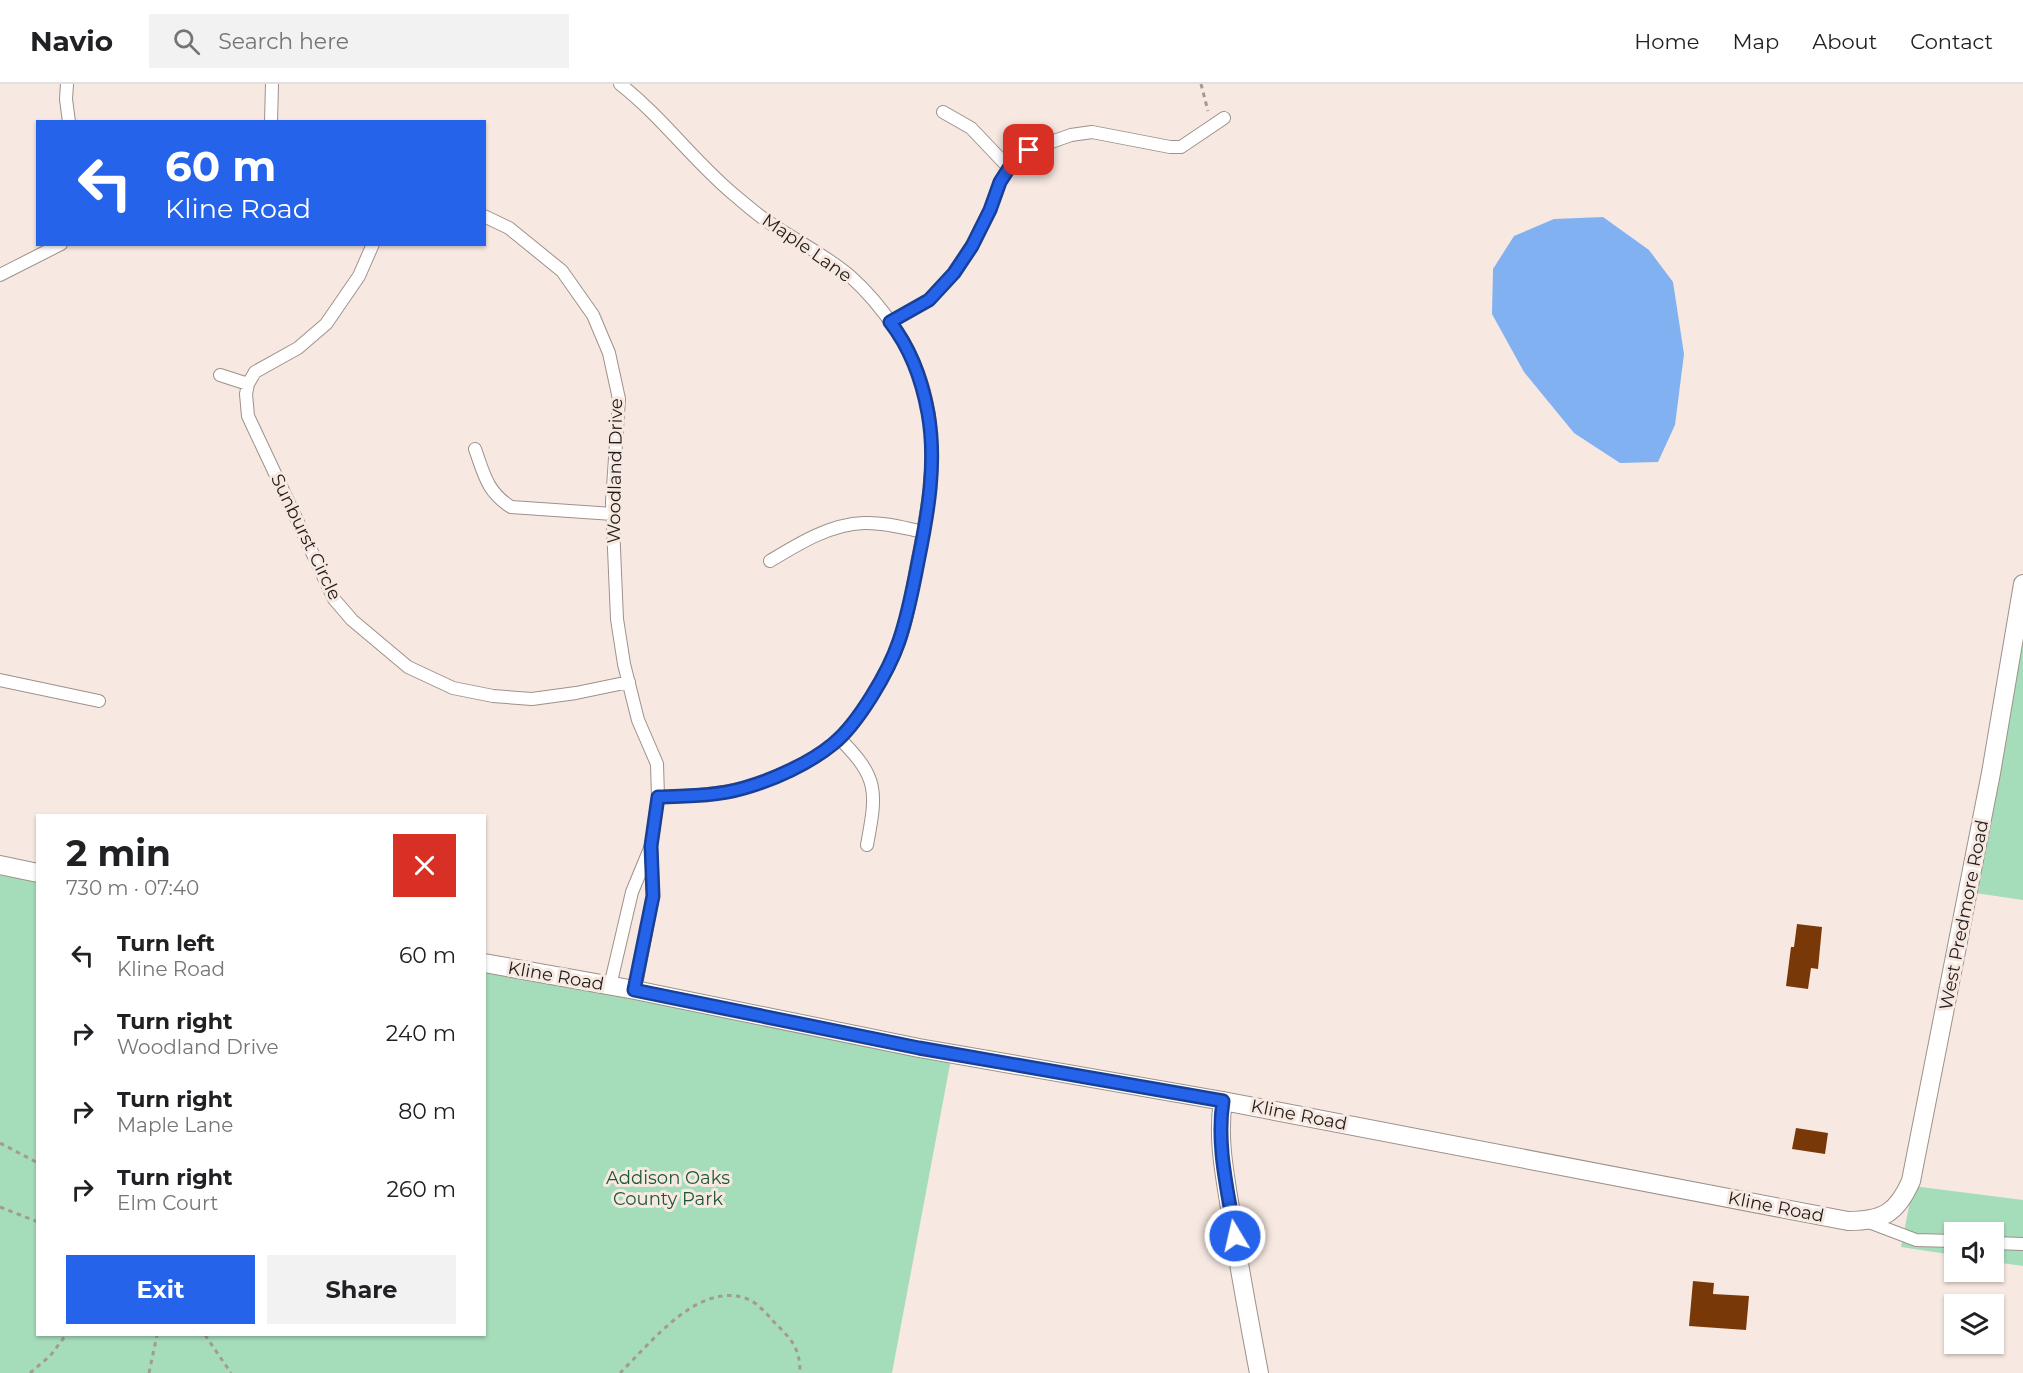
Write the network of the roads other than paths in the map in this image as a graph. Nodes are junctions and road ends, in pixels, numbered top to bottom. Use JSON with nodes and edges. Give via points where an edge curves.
{"nodes":[{"id":1,"x":67,"y":84,"type":"edge"},
{"id":2,"x":272,"y":84,"type":"edge"},
{"id":3,"x":620,"y":84,"type":"edge"},
{"id":4,"x":943,"y":112,"type":"dead end"},
{"id":5,"x":1224,"y":118,"type":"dead end"},
{"id":6,"x":69,"y":120,"type":"edge"},
{"id":7,"x":272,"y":120,"type":"edge"},
{"id":8,"x":1009,"y":168,"type":"junction"},
{"id":9,"x":486,"y":217,"type":"edge"},
{"id":10,"x":58,"y":246,"type":"edge"},
{"id":11,"x":372,"y":246,"type":"edge"},
{"id":12,"x":0,"y":275,"type":"edge"},
{"id":13,"x":890,"y":322,"type":"junction"},
{"id":14,"x":220,"y":375,"type":"dead end"},
{"id":15,"x":248,"y":384,"type":"junction"},
{"id":16,"x":475,"y":449,"type":"dead end"},
{"id":17,"x":613,"y":514,"type":"junction"},
{"id":18,"x":924,"y":532,"type":"junction"},
{"id":19,"x":770,"y":561,"type":"dead end"},
{"id":20,"x":2023,"y":584,"type":"edge"},
{"id":21,"x":0,"y":681,"type":"edge"},
{"id":22,"x":629,"y":682,"type":"junction"},
{"id":23,"x":99,"y":701,"type":"dead end"},
{"id":24,"x":839,"y":738,"type":"junction"},
{"id":25,"x":658,"y":797,"type":"junction"},
{"id":26,"x":867,"y":845,"type":"dead end"},
{"id":27,"x":651,"y":846,"type":"junction"},
{"id":28,"x":0,"y":865,"type":"edge"},
{"id":29,"x":36,"y":873,"type":"edge"},
{"id":30,"x":486,"y":963,"type":"edge"},
{"id":31,"x":610,"y":986,"type":"junction"},
{"id":32,"x":634,"y":990,"type":"junction"},
{"id":33,"x":1223,"y":1101,"type":"junction"},
{"id":34,"x":1866,"y":1221,"type":"junction"},
{"id":35,"x":1944,"y":1241,"type":"edge"},
{"id":36,"x":2004,"y":1243,"type":"edge"},
{"id":37,"x":2023,"y":1244,"type":"edge"},
{"id":38,"x":1259,"y":1373,"type":"edge"}],
"edges":[{"from":1,"to":6,"type":"street"},
{"from":2,"to":7,"type":"street"},
{"from":3,"to":13,"type":"street","name":"Maple Lane","via":[[672,132],[704,169],[767,221],[850,277]]},
{"from":4,"to":8,"type":"street","via":[[971,128]]},
{"from":5,"to":8,"type":"street","via":[[1181,147],[1092,132],[1029,150]]},
{"from":8,"to":13,"type":"street","via":[[972,246],[954,273],[929,300]]},
{"from":9,"to":17,"type":"street","name":"Woodland Drive","via":[[509,228],[562,271],[593,315],[609,353],[618,399]]},
{"from":10,"to":12,"type":"street"},
{"from":11,"to":15,"type":"street","via":[[359,276],[326,324],[298,348],[255,372]]},
{"from":13,"to":18,"type":"street","name":"Maple Lane","via":[[919,373],[929,415],[932,473]]},
{"from":14,"to":15,"type":"street"},
{"from":15,"to":22,"type":"street","name":"Sunburst Circle","via":[[248,416],[334,599],[352,620],[408,667],[453,688],[532,699]]},
{"from":16,"to":17,"type":"street","via":[[489,487],[511,507]]},
{"from":17,"to":22,"type":"street","name":"Woodland Drive","via":[[617,619]]},
{"from":18,"to":19,"type":"street","via":[[862,523],[803,541]]},
{"from":18,"to":24,"type":"street","name":"Maple Lane","via":[[898,643],[860,714]]},
{"from":20,"to":34,"type":"street","name":"West Predmore Road","via":[[1911,1181],[1892,1212]]},
{"from":21,"to":23,"type":"street"},
{"from":22,"to":25,"type":"street","name":"Woodland Drive","via":[[638,720],[657,764]]},
{"from":24,"to":25,"type":"street","name":"Maple Lane","via":[[799,766],[744,788]]},
{"from":24,"to":26,"type":"street","via":[[860,759],[870,779],[873,805]]},
{"from":25,"to":27,"type":"street","name":"Woodland Drive"},
{"from":27,"to":31,"type":"street","name":"Woodland Drive","via":[[632,892]]},
{"from":27,"to":32,"type":"street","name":"Woodland Drive","via":[[653,896]]},
{"from":28,"to":29,"type":"street"},
{"from":30,"to":31,"type":"street","name":"Kline Road"},
{"from":31,"to":32,"type":"street","name":"Kline Road"},
{"from":32,"to":33,"type":"street","name":"Kline Road","via":[[919,1048]]},
{"from":33,"to":34,"type":"street","name":"Kline Road","via":[[1848,1221]]},
{"from":33,"to":38,"type":"street","via":[[1221,1146]]},
{"from":34,"to":35,"type":"street","via":[[1916,1240]]},
{"from":36,"to":37,"type":"street"}]}
